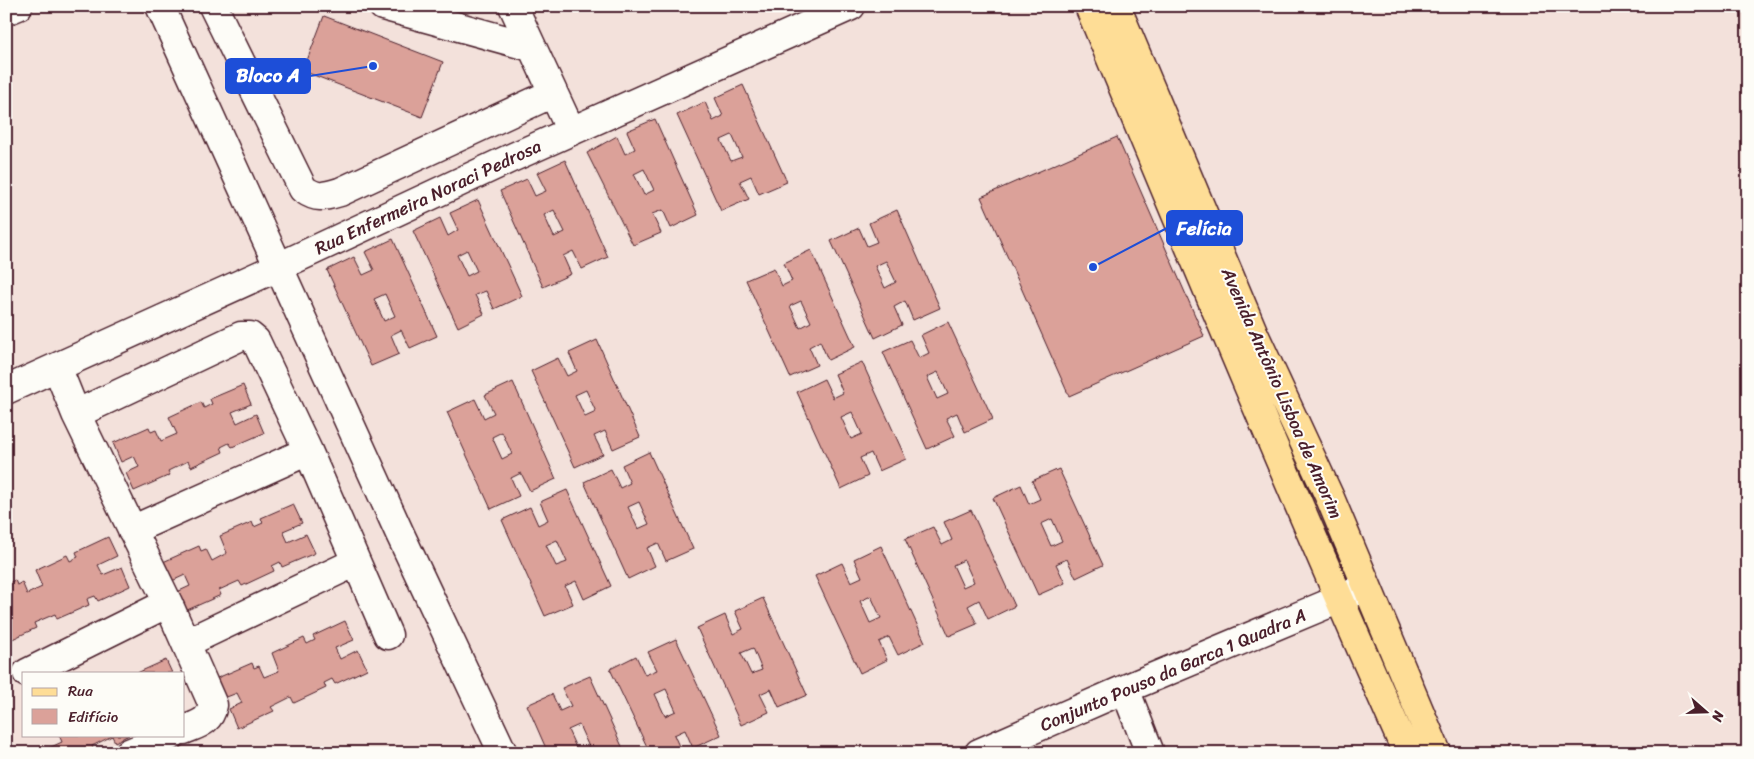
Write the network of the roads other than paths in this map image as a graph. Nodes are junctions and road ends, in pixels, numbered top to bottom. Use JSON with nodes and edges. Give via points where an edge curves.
{"nodes":[{"id":1,"x":18,"y":6,"type":"edge"},
{"id":2,"x":160,"y":6,"type":"edge"},
{"id":3,"x":213,"y":6,"type":"edge"},
{"id":4,"x":383,"y":6,"type":"edge"},
{"id":5,"x":513,"y":6,"type":"edge"},
{"id":6,"x":851,"y":6,"type":"edge"},
{"id":7,"x":1089,"y":6,"type":"edge"},
{"id":8,"x":1116,"y":6,"type":"edge"},
{"id":9,"x":6,"y":12,"type":"edge"},
{"id":10,"x":532,"y":47,"type":"junction"},
{"id":11,"x":553,"y":93,"type":"junction"},
{"id":12,"x":571,"y":131,"type":"junction"},
{"id":13,"x":278,"y":267,"type":"junction"},
{"id":14,"x":1242,"y":339,"type":"junction"},
{"id":15,"x":57,"y":368,"type":"junction"},
{"id":16,"x":6,"y":390,"type":"edge"},
{"id":17,"x":74,"y":408,"type":"junction"},
{"id":18,"x":308,"y":451,"type":"junction"},
{"id":19,"x":132,"y":530,"type":"junction"},
{"id":20,"x":356,"y":562,"type":"junction"},
{"id":21,"x":1366,"y":586,"type":"junction"},
{"id":22,"x":1339,"y":599,"type":"junction"},
{"id":23,"x":168,"y":603,"type":"junction"},
{"id":24,"x":388,"y":635,"type":"dead end"},
{"id":25,"x":186,"y":643,"type":"junction"},
{"id":26,"x":27,"y":672,"type":"edge"},
{"id":27,"x":22,"y":675,"type":"edge"},
{"id":28,"x":6,"y":683,"type":"edge"},
{"id":29,"x":1125,"y":689,"type":"junction"},
{"id":30,"x":185,"y":730,"type":"edge"},
{"id":31,"x":170,"y":736,"type":"edge"},
{"id":32,"x":129,"y":753,"type":"edge"},
{"id":33,"x":503,"y":753,"type":"edge"},
{"id":34,"x":979,"y":753,"type":"edge"},
{"id":35,"x":1150,"y":753,"type":"edge"},
{"id":36,"x":1407,"y":753,"type":"edge"},
{"id":37,"x":1437,"y":753,"type":"edge"}],
"edges":[{"from":1,"to":9,"type":"street"},
{"from":2,"to":13,"type":"street"},
{"from":3,"to":11,"type":"street","via":[[303,189],[312,195],[323,197],[340,192]]},
{"from":4,"to":10,"type":"street"},
{"from":5,"to":10,"type":"street"},
{"from":6,"to":12,"type":"street","name":"Rua Enfermeira Noraci Pedrosa"},
{"from":7,"to":14,"type":"main road","name":"Avenida Antônio Lisboa de Amorim"},
{"from":8,"to":14,"type":"main road","name":"Avenida Antônio Lisboa de Amorim"},
{"from":10,"to":11,"type":"street"},
{"from":11,"to":12,"type":"street"},
{"from":12,"to":13,"type":"street","name":"Rua Enfermeira Noraci Pedrosa"},
{"from":13,"to":15,"type":"street","name":"Rua Enfermeira Noraci Pedrosa"},
{"from":13,"to":33,"type":"street"},
{"from":14,"to":21,"type":"main road","name":"Avenida Antônio Lisboa de Amorim","via":[[1330,498]]},
{"from":14,"to":22,"type":"main road","name":"Avenida Antônio Lisboa de Amorim"},
{"from":15,"to":16,"type":"street","name":"Rua Enfermeira Noraci Pedrosa"},
{"from":15,"to":17,"type":"street"},
{"from":17,"to":18,"type":"street","via":[[241,336],[250,336],[256,341]]},
{"from":17,"to":19,"type":"street"},
{"from":18,"to":19,"type":"street"},
{"from":18,"to":20,"type":"street"},
{"from":19,"to":23,"type":"street"},
{"from":20,"to":24,"type":"street"},
{"from":20,"to":25,"type":"street"},
{"from":21,"to":22,"type":"street","name":"Conjunto Pouso da Garca 1 Quadra A"},
{"from":21,"to":37,"type":"main road","name":"Avenida Antônio Lisboa de Amorim"},
{"from":22,"to":29,"type":"street","name":"Conjunto Pouso da Garca 1 Quadra A"},
{"from":22,"to":36,"type":"main road","name":"Avenida Antônio Lisboa de Amorim"},
{"from":23,"to":25,"type":"street"},
{"from":23,"to":26,"type":"street"},
{"from":25,"to":30,"type":"street","via":[[213,705],[211,714],[204,721]]},
{"from":27,"to":28,"type":"street"},
{"from":29,"to":34,"type":"street","name":"Conjunto Pouso da Garca 1 Quadra A"},
{"from":29,"to":35,"type":"street"},
{"from":31,"to":32,"type":"street"}]}
